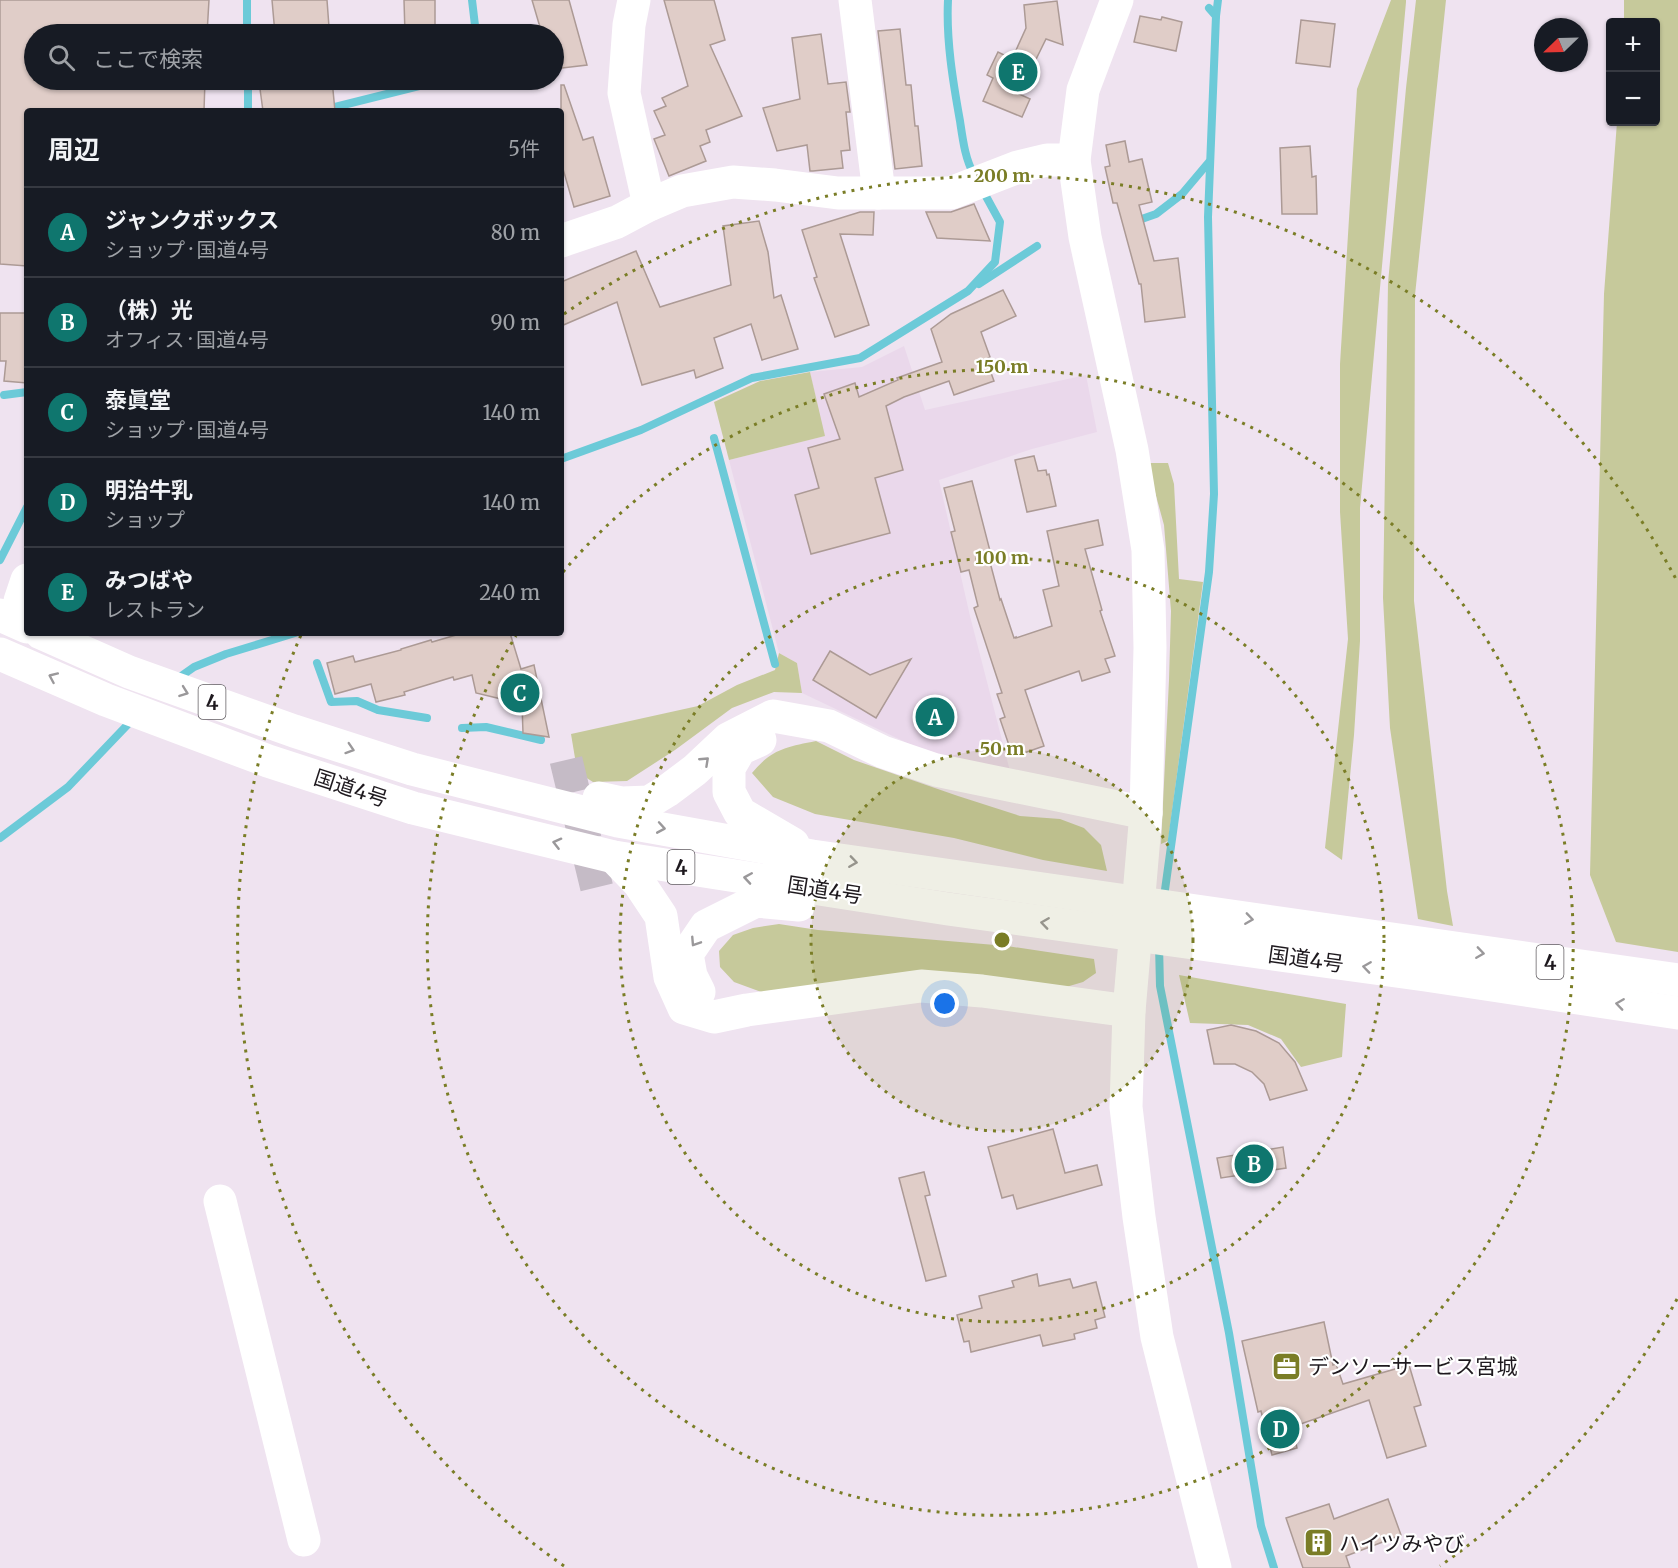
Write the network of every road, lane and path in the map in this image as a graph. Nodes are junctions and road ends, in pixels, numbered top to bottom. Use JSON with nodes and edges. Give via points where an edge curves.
{"nodes":[{"id":1,"x":634,"y":0,"type":"edge"},
{"id":2,"x":855,"y":0,"type":"edge"},
{"id":3,"x":1117,"y":0,"type":"edge"},
{"id":4,"x":1074,"y":160,"type":"junction"},
{"id":5,"x":879,"y":193,"type":"junction"},
{"id":6,"x":649,"y":205,"type":"junction"},
{"id":7,"x":564,"y":240,"type":"edge"},
{"id":8,"x":47,"y":636,"type":"edge"},
{"id":9,"x":0,"y":654,"type":"edge"},
{"id":10,"x":829,"y":726,"type":"junction"},
{"id":11,"x":412,"y":769,"type":"junction"},
{"id":12,"x":1146,"y":813,"type":"junction"},
{"id":13,"x":812,"y":856,"type":"junction"},
{"id":14,"x":614,"y":857,"type":"junction"},
{"id":15,"x":948,"y":909,"type":"junction"},
{"id":16,"x":1424,"y":960,"type":"junction"},
{"id":17,"x":1678,"y":980,"type":"edge"},
{"id":18,"x":747,"y":1010,"type":"junction"},
{"id":19,"x":1129,"y":1011,"type":"junction"},
{"id":20,"x":1678,"y":1012,"type":"edge"},
{"id":21,"x":220,"y":1201,"type":"dead end"},
{"id":22,"x":304,"y":1540,"type":"dead end"},
{"id":23,"x":1215,"y":1568,"type":"edge"}],
"edges":[{"from":1,"to":6,"type":"main road","via":[[624,93]]},
{"from":2,"to":5,"type":"main road"},
{"from":3,"to":4,"type":"main road","via":[[1083,90]]},
{"from":4,"to":5,"type":"main road","via":[[1047,160],[1018,167],[951,193]]},
{"from":4,"to":12,"type":"main road","via":[[1085,237],[1132,450],[1148,550]]},
{"from":5,"to":6,"type":"main road","via":[[838,193],[734,182],[682,191]]},
{"from":6,"to":7,"type":"main road","via":[[617,222]]},
{"from":8,"to":11,"type":"main road","name":"国道4号","number":"4","one_way":true,"via":[[129,672]]},
{"from":14,"to":9,"type":"main road","name":"国道4号","number":"4","one_way":true,"via":[[413,808],[268,761],[106,700]]},
{"from":11,"to":10,"type":"main road","one_way":true,"via":[[474,770],[622,803],[648,802],[696,770],[728,739],[773,717]]},
{"from":10,"to":12,"type":"main road","via":[[883,752],[936,770]]},
{"from":10,"to":13,"type":"main road","via":[[781,731],[740,749],[729,768],[729,792],[740,813]]},
{"from":11,"to":13,"type":"main road","name":"国道4号","number":"4","one_way":true,"via":[[618,821]]},
{"from":12,"to":19,"type":"main road"},
{"from":13,"to":16,"type":"main road","name":"国道4号","number":"4","one_way":true,"via":[[1191,910]]},
{"from":15,"to":14,"type":"main road","name":"国道4号","number":"4","one_way":true},
{"from":14,"to":18,"type":"main road","via":[[639,883],[661,916],[670,977],[684,1008],[714,1017]]},
{"from":16,"to":15,"type":"main road","name":"国道4号","number":"4","one_way":true,"via":[[1186,943]]},
{"from":15,"to":18,"type":"main road","one_way":true,"via":[[889,915],[756,901],[706,926],[687,954],[691,976],[701,996]]},
{"from":16,"to":17,"type":"main road","name":"国道4号","number":"4","one_way":true},
{"from":20,"to":16,"type":"main road","name":"国道4号","number":"4","one_way":true},
{"from":18,"to":19,"type":"main road","via":[[921,986]]},
{"from":19,"to":23,"type":"main road","via":[[1126,1107],[1157,1337]]},
{"from":21,"to":22,"type":"main road"}]}
